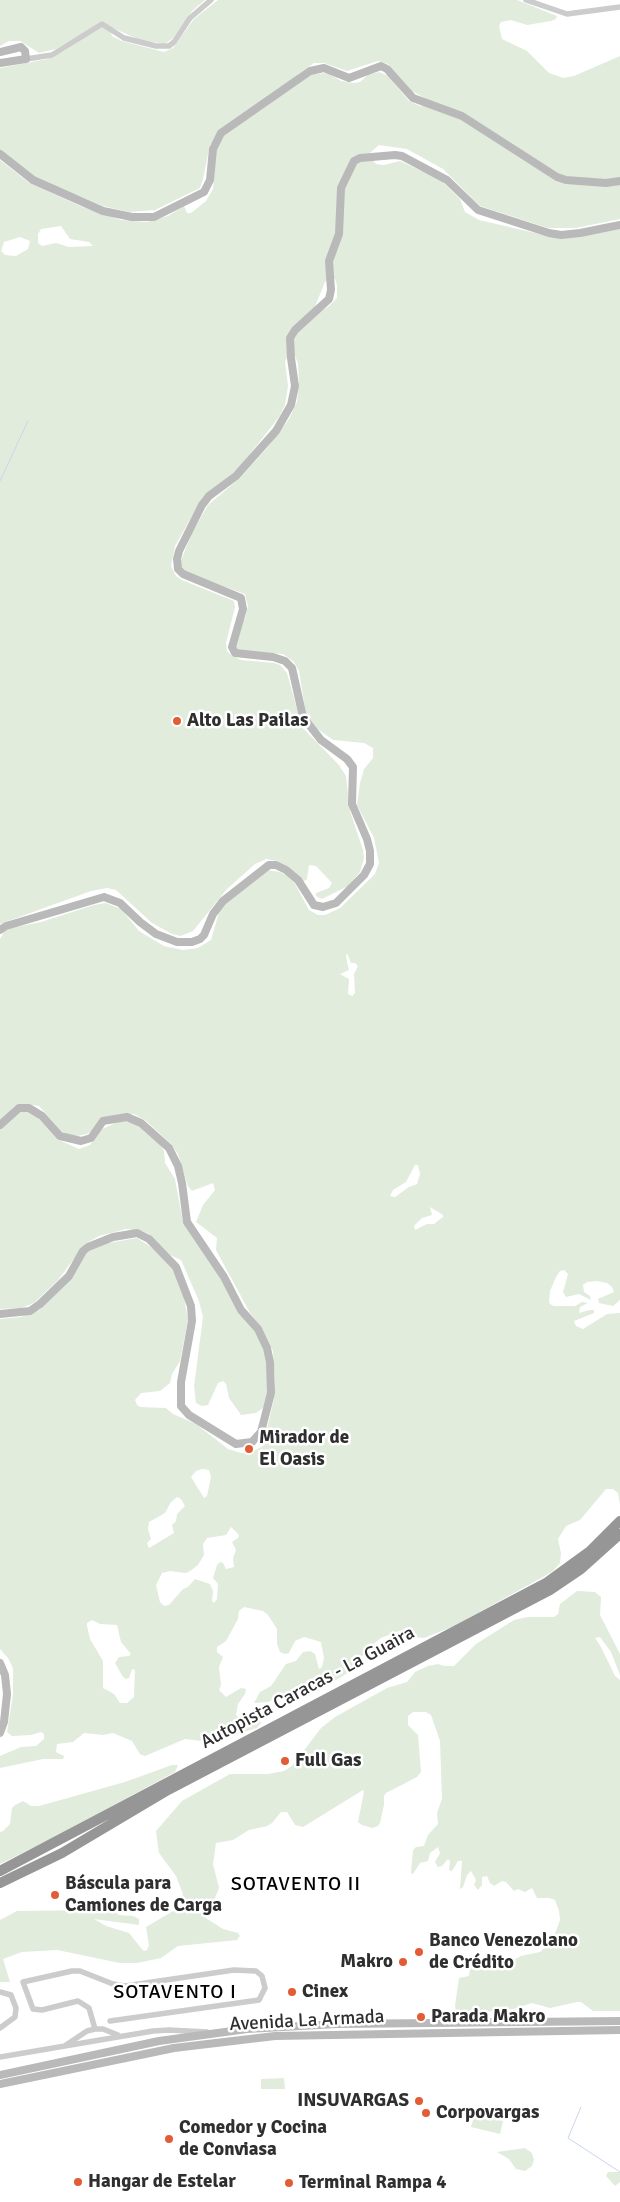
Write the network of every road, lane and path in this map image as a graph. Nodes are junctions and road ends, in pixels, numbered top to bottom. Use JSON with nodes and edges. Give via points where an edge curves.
{"nodes":[{"id":1,"x":211,"y":0,"type":"edge"},
{"id":2,"x":526,"y":0,"type":"edge"},
{"id":3,"x":620,"y":7,"type":"edge"},
{"id":4,"x":0,"y":52,"type":"edge"},
{"id":5,"x":26,"y":59,"type":"junction"},
{"id":6,"x":0,"y":63,"type":"edge"},
{"id":7,"x":0,"y":154,"type":"edge"},
{"id":8,"x":620,"y":181,"type":"edge"},
{"id":9,"x":620,"y":225,"type":"edge"},
{"id":10,"x":0,"y":930,"type":"edge"},
{"id":11,"x":0,"y":1125,"type":"edge"},
{"id":12,"x":0,"y":1314,"type":"edge"},
{"id":13,"x":620,"y":1521,"type":"edge"},
{"id":14,"x":620,"y":1534,"type":"edge"},
{"id":15,"x":0,"y":1664,"type":"edge"},
{"id":16,"x":0,"y":1732,"type":"edge"},
{"id":17,"x":0,"y":1871,"type":"edge"},
{"id":18,"x":0,"y":1882,"type":"edge"},
{"id":19,"x":0,"y":1992,"type":"edge"},
{"id":20,"x":110,"y":2021,"type":"dead end"},
{"id":21,"x":620,"y":2021,"type":"edge"},
{"id":22,"x":0,"y":2028,"type":"edge"},
{"id":23,"x":95,"y":2029,"type":"junction"},
{"id":24,"x":620,"y":2030,"type":"edge"},
{"id":25,"x":215,"y":2032,"type":"junction"},
{"id":26,"x":120,"y":2036,"type":"junction"},
{"id":27,"x":63,"y":2047,"type":"junction"},
{"id":28,"x":0,"y":2057,"type":"edge"},
{"id":29,"x":0,"y":2075,"type":"edge"},
{"id":30,"x":0,"y":2084,"type":"edge"}],
"edges":[{"from":1,"to":5,"type":"street","via":[[190,18],[168,46],[124,38],[102,24],[52,55]]},
{"from":2,"to":3,"type":"street","via":[[567,14]]},
{"from":4,"to":5,"type":"main road","via":[[21,47]]},
{"from":5,"to":6,"type":"main road"},
{"from":7,"to":8,"type":"main road","via":[[32,180],[103,211],[132,217],[154,217],[204,192],[210,180],[213,149],[221,133],[310,71],[324,68],[349,78],[380,66],[387,69],[413,98],[462,116],[557,177],[576,181]]},
{"from":9,"to":10,"type":"main road","via":[[556,235],[478,210],[447,180],[410,160],[395,155],[354,161],[341,188],[339,234],[329,261],[329,299],[290,338],[295,386],[291,405],[269,440],[236,476],[202,505],[177,559],[183,574],[241,598],[243,609],[232,648],[235,653],[273,657],[292,668],[303,717],[321,740],[353,767],[352,804],[367,839],[370,864],[364,875],[336,903],[323,907],[314,904],[298,880],[286,870],[269,865],[223,901],[204,935],[192,942],[177,942],[156,934],[120,902],[104,897]]},
{"from":11,"to":12,"type":"main road","via":[[19,1108],[29,1108],[42,1116],[60,1136],[81,1141],[91,1138],[103,1121],[127,1117],[141,1123],[170,1148],[182,1183],[186,1222],[224,1277],[242,1310],[258,1329],[267,1348],[271,1393],[262,1432],[252,1442],[236,1444],[189,1415],[181,1406],[180,1382],[192,1320],[191,1306],[176,1267],[142,1235],[112,1237],[88,1247],[69,1276],[40,1304],[30,1310]]},
{"from":13,"to":17,"type":"highway","name":"Autopista Caracas - La Guaira","via":[[590,1551],[546,1583]]},
{"from":14,"to":18,"type":"highway","name":"Autopista Caracas - La Guaira","via":[[581,1569],[550,1590],[168,1790],[62,1853]]},
{"from":15,"to":16,"type":"main road","via":[[7,1694]]},
{"from":19,"to":22,"type":"street","via":[[11,1995],[16,2008],[15,2017]]},
{"from":20,"to":23,"type":"street","via":[[259,2000],[265,1988],[262,1976],[256,1970],[234,1970],[125,1986],[72,1971],[24,1982],[33,2009],[42,2010],[78,2001],[89,2008]]},
{"from":21,"to":25,"type":"main road","name":"Avenida La Armada","via":[[337,2024]]},
{"from":23,"to":26,"type":"street","via":[[103,2028]]},
{"from":23,"to":27,"type":"street"},
{"from":24,"to":30,"type":"main road","name":"Avenida La Armada","via":[[260,2037],[174,2048]]},
{"from":25,"to":26,"type":"street","via":[[169,2030]]},
{"from":25,"to":29,"type":"main road","name":"Avenida La Armada","via":[[127,2047]]},
{"from":26,"to":27,"type":"street"},
{"from":27,"to":28,"type":"street"}]}
